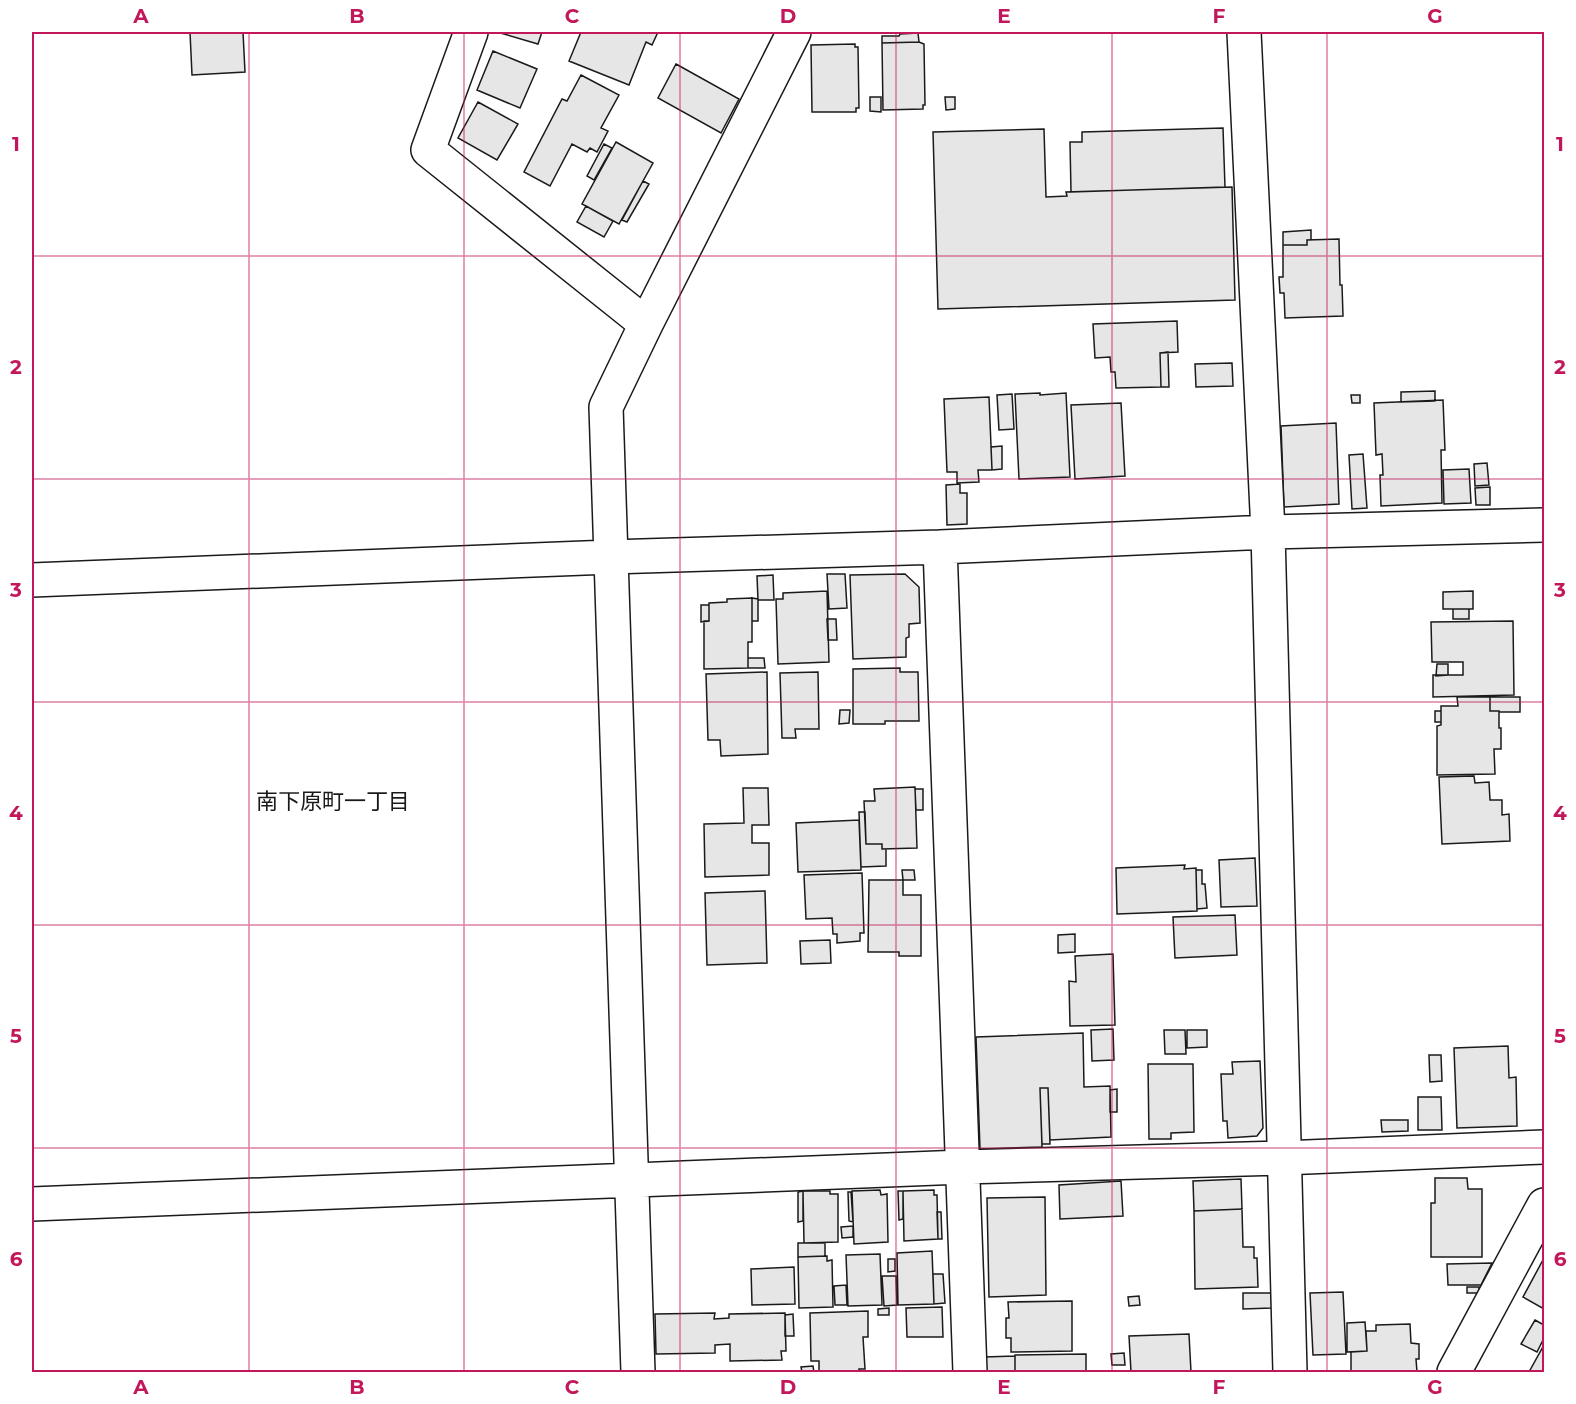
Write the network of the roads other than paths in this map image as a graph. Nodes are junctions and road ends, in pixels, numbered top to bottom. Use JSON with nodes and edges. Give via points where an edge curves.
{"nodes":[{"id":1,"x":471,"y":32,"type":"edge"},
{"id":2,"x":794,"y":32,"type":"edge"},
{"id":3,"x":1244,"y":32,"type":"edge"},
{"id":4,"x":646,"y":324,"type":"junction"},
{"id":5,"x":1545,"y":525,"type":"edge"},
{"id":6,"x":1269,"y":532,"type":"junction"},
{"id":7,"x":940,"y":547,"type":"junction"},
{"id":8,"x":610,"y":557,"type":"junction"},
{"id":9,"x":32,"y":580,"type":"edge"},
{"id":10,"x":1545,"y":1147,"type":"edge"},
{"id":11,"x":1283,"y":1158,"type":"junction"},
{"id":12,"x":962,"y":1167,"type":"junction"},
{"id":13,"x":632,"y":1181,"type":"junction"},
{"id":14,"x":32,"y":1204,"type":"edge"},
{"id":15,"x":1545,"y":1204,"type":"edge"},
{"id":16,"x":638,"y":1372,"type":"edge"},
{"id":17,"x":970,"y":1372,"type":"edge"},
{"id":18,"x":1290,"y":1372,"type":"edge"},
{"id":19,"x":1454,"y":1372,"type":"edge"}],
"edges":[{"from":1,"to":4,"type":"street","via":[[428,150]]},
{"from":2,"to":4,"type":"street"},
{"from":3,"to":6,"type":"street"},
{"from":4,"to":8,"type":"street","via":[[606,407]]},
{"from":5,"to":6,"type":"street"},
{"from":6,"to":7,"type":"street"},
{"from":6,"to":11,"type":"street"},
{"from":7,"to":8,"type":"street"},
{"from":7,"to":12,"type":"street"},
{"from":8,"to":9,"type":"street"},
{"from":8,"to":13,"type":"street"},
{"from":10,"to":11,"type":"street"},
{"from":11,"to":12,"type":"street"},
{"from":11,"to":18,"type":"street"},
{"from":12,"to":13,"type":"street"},
{"from":12,"to":17,"type":"street"},
{"from":13,"to":14,"type":"street"},
{"from":13,"to":16,"type":"street"},
{"from":15,"to":19,"type":"street"}]}
